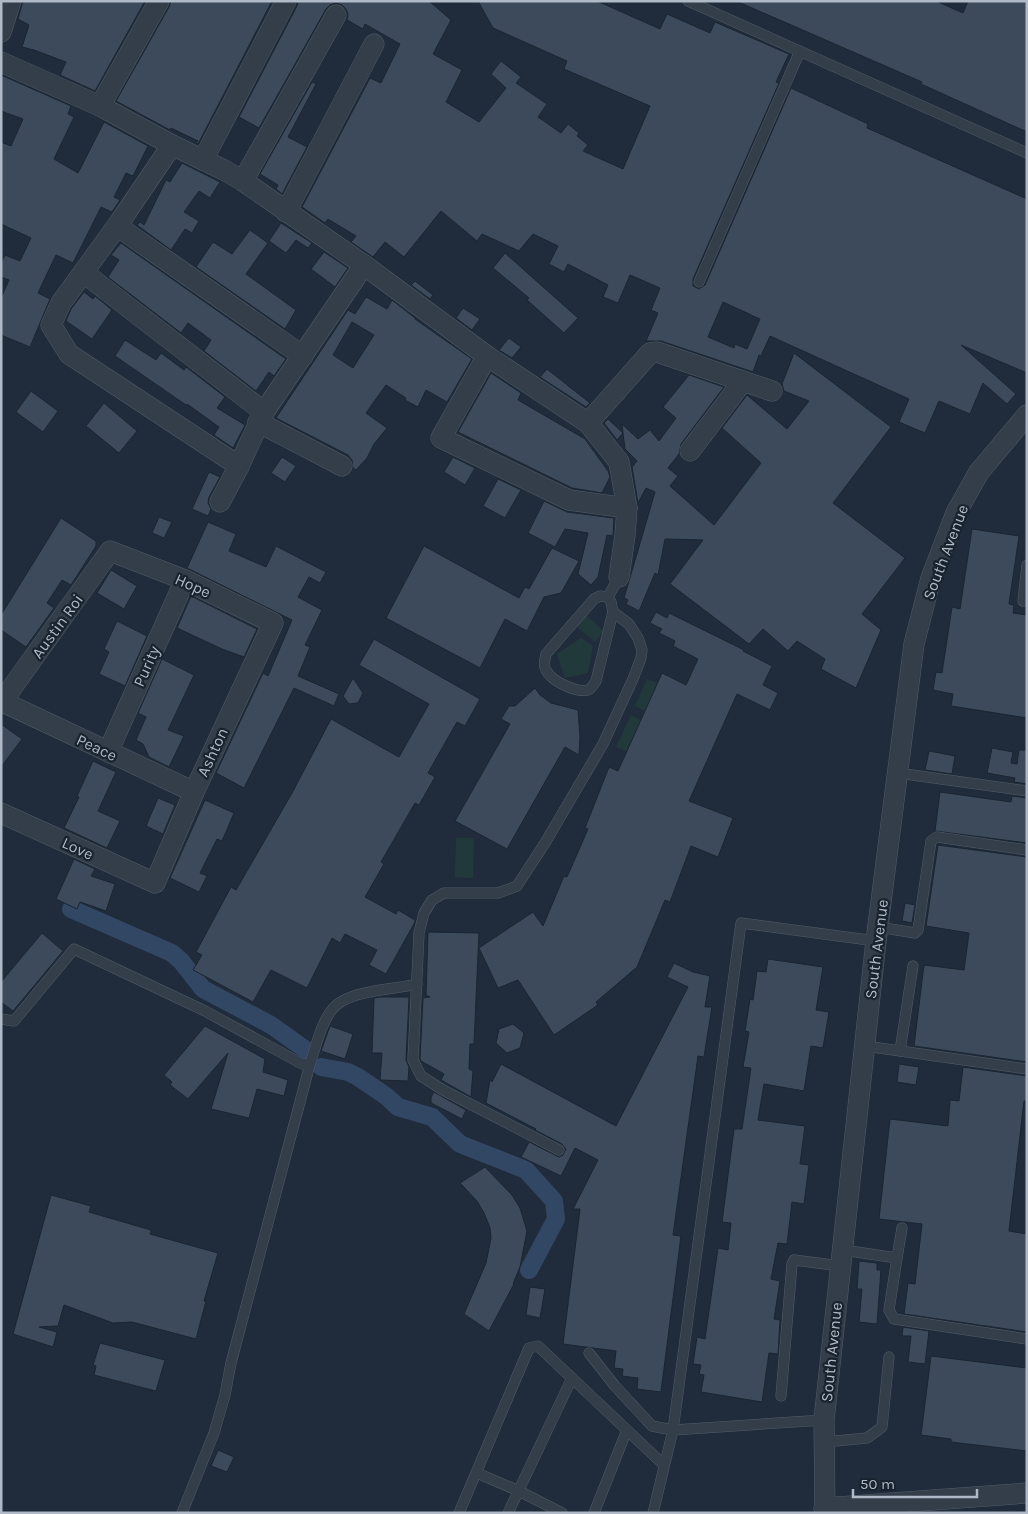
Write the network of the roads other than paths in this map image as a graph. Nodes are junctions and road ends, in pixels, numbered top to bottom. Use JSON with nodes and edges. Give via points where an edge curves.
{"nodes":[{"id":1,"x":11,"y":1,"type":"edge"},
{"id":2,"x":158,"y":1,"type":"edge"},
{"id":3,"x":286,"y":1,"type":"edge"},
{"id":4,"x":688,"y":1,"type":"edge"},
{"id":5,"x":336,"y":15,"type":"dead end"},
{"id":6,"x":1,"y":32,"type":"edge"},
{"id":7,"x":374,"y":44,"type":"dead end"},
{"id":8,"x":800,"y":52,"type":"junction"},
{"id":9,"x":1,"y":62,"type":"edge"},
{"id":10,"x":100,"y":106,"type":"junction"},
{"id":11,"x":172,"y":145,"type":"junction"},
{"id":12,"x":1027,"y":153,"type":"edge"},
{"id":13,"x":204,"y":160,"type":"junction"},
{"id":14,"x":243,"y":182,"type":"junction"},
{"id":15,"x":286,"y":212,"type":"junction"},
{"id":16,"x":117,"y":226,"type":"junction"},
{"id":17,"x":364,"y":265,"type":"junction"},
{"id":18,"x":84,"y":273,"type":"junction"},
{"id":19,"x":699,"y":282,"type":"dead end"},
{"id":20,"x":303,"y":356,"type":"junction"},
{"id":21,"x":487,"y":356,"type":"junction"},
{"id":22,"x":743,"y":381,"type":"junction"},
{"id":23,"x":772,"y":391,"type":"dead end"},
{"id":24,"x":1027,"y":415,"type":"edge"},
{"id":25,"x":261,"y":417,"type":"junction"},
{"id":26,"x":588,"y":423,"type":"junction"},
{"id":27,"x":690,"y":451,"type":"dead end"},
{"id":28,"x":239,"y":466,"type":"junction"},
{"id":29,"x":342,"y":466,"type":"dead end"},
{"id":30,"x":220,"y":502,"type":"dead end"},
{"id":31,"x":626,"y":508,"type":"junction"},
{"id":32,"x":110,"y":551,"type":"joint"},
{"id":33,"x":1027,"y":565,"type":"edge"},
{"id":34,"x":619,"y":577,"type":"joint"},
{"id":35,"x":185,"y":580,"type":"junction"},
{"id":36,"x":608,"y":597,"type":"junction"},
{"id":37,"x":1027,"y":601,"type":"edge"},
{"id":38,"x":613,"y":612,"type":"junction"},
{"id":39,"x":273,"y":623,"type":"joint"},
{"id":40,"x":2,"y":702,"type":"edge"},
{"id":41,"x":108,"y":752,"type":"junction"},
{"id":42,"x":898,"y":773,"type":"junction"},
{"id":43,"x":1027,"y":791,"type":"edge"},
{"id":44,"x":194,"y":792,"type":"junction"},
{"id":45,"x":1,"y":813,"type":"edge"},
{"id":46,"x":1027,"y":850,"type":"edge"},
{"id":47,"x":155,"y":883,"type":"joint"},
{"id":48,"x":877,"y":934,"type":"junction"},
{"id":49,"x":913,"y":966,"type":"dead end"},
{"id":50,"x":418,"y":984,"type":"junction"},
{"id":51,"x":1,"y":1019,"type":"edge"},
{"id":52,"x":865,"y":1046,"type":"junction"},
{"id":53,"x":900,"y":1051,"type":"junction"},
{"id":54,"x":310,"y":1064,"type":"junction"},
{"id":55,"x":1027,"y":1069,"type":"edge"},
{"id":56,"x":559,"y":1150,"type":"dead end"},
{"id":57,"x":902,"y":1228,"type":"dead end"},
{"id":58,"x":842,"y":1258,"type":"junction"},
{"id":59,"x":897,"y":1258,"type":"junction"},
{"id":60,"x":1027,"y":1338,"type":"edge"},
{"id":61,"x":589,"y":1353,"type":"dead end"},
{"id":62,"x":889,"y":1357,"type":"dead end"},
{"id":63,"x":572,"y":1378,"type":"junction"},
{"id":64,"x":781,"y":1396,"type":"dead end"},
{"id":65,"x":824,"y":1420,"type":"junction"},
{"id":66,"x":627,"y":1430,"type":"junction"},
{"id":67,"x":673,"y":1430,"type":"junction"},
{"id":68,"x":824,"y":1442,"type":"junction"},
{"id":69,"x":664,"y":1465,"type":"junction"},
{"id":70,"x":477,"y":1473,"type":"junction"},
{"id":71,"x":519,"y":1490,"type":"junction"},
{"id":72,"x":1027,"y":1493,"type":"edge"},
{"id":73,"x":825,"y":1510,"type":"edge"},
{"id":74,"x":182,"y":1513,"type":"edge"},
{"id":75,"x":459,"y":1513,"type":"edge"},
{"id":76,"x":508,"y":1513,"type":"edge"},
{"id":77,"x":562,"y":1513,"type":"edge"},
{"id":78,"x":594,"y":1513,"type":"edge"},
{"id":79,"x":653,"y":1513,"type":"edge"}],
"edges":[{"from":1,"to":6,"type":"street"},
{"from":2,"to":10,"type":"street"},
{"from":3,"to":13,"type":"street"},
{"from":4,"to":8,"type":"lane"},
{"from":5,"to":14,"type":"street"},
{"from":7,"to":15,"type":"street"},
{"from":8,"to":12,"type":"lane"},
{"from":8,"to":19,"type":"lane"},
{"from":9,"to":10,"type":"street"},
{"from":10,"to":11,"type":"street"},
{"from":11,"to":13,"type":"street"},
{"from":11,"to":16,"type":"street"},
{"from":13,"to":14,"type":"street"},
{"from":14,"to":15,"type":"street"},
{"from":15,"to":17,"type":"street"},
{"from":16,"to":18,"type":"street"},
{"from":16,"to":20,"type":"street"},
{"from":17,"to":20,"type":"street"},
{"from":17,"to":21,"type":"street"},
{"from":18,"to":25,"type":"street"},
{"from":18,"to":28,"type":"street","via":[[61,303],[51,325],[69,354]]},
{"from":20,"to":25,"type":"street"},
{"from":21,"to":26,"type":"street"},
{"from":21,"to":31,"type":"street","via":[[441,438],[569,500]]},
{"from":22,"to":23,"type":"street"},
{"from":22,"to":26,"type":"street","via":[[657,352],[650,354]]},
{"from":22,"to":27,"type":"street"},
{"from":24,"to":42,"type":"street","name":"South Avenue","via":[[979,472],[956,513],[931,578],[914,644]]},
{"from":25,"to":28,"type":"street"},
{"from":25,"to":29,"type":"street"},
{"from":26,"to":31,"type":"street","via":[[619,462]]},
{"from":28,"to":30,"type":"street"},
{"from":31,"to":34,"type":"street"},
{"from":32,"to":35,"type":"street","name":"Hope"},
{"from":32,"to":40,"type":"street","name":"Austin Roi"},
{"from":33,"to":37,"type":"lane","via":[[1023,601]]},
{"from":34,"to":36,"type":"lane"},
{"from":35,"to":39,"type":"street","name":"Hope"},
{"from":35,"to":41,"type":"street","name":"Purity"},
{"from":36,"to":38,"type":"lane"},
{"from":36,"to":38,"type":"lane","via":[[594,599],[546,654],[546,670],[554,679],[579,690],[592,687]]},
{"from":38,"to":50,"type":"lane","via":[[629,624],[642,650],[633,679],[603,744],[517,886],[498,893],[444,893],[432,900],[424,913],[419,933]]},
{"from":39,"to":44,"type":"street","name":"Ashton"},
{"from":40,"to":41,"type":"street","name":"Peace"},
{"from":41,"to":44,"type":"street","name":"Peace"},
{"from":42,"to":43,"type":"lane"},
{"from":42,"to":48,"type":"street","name":"South Avenue"},
{"from":44,"to":47,"type":"street","name":"Ashton"},
{"from":45,"to":47,"type":"street","name":"Love"},
{"from":46,"to":48,"type":"lane","via":[[937,837],[931,841],[918,930],[915,933]]},
{"from":48,"to":52,"type":"street","name":"South Avenue"},
{"from":48,"to":67,"type":"lane","via":[[741,923]]},
{"from":49,"to":53,"type":"lane"},
{"from":50,"to":54,"type":"lane","via":[[370,992],[338,1004],[326,1020]]},
{"from":50,"to":56,"type":"lane","via":[[414,1060],[421,1076]]},
{"from":51,"to":54,"type":"lane","via":[[14,1021],[74,949],[205,1011],[302,1064]]},
{"from":52,"to":53,"type":"lane"},
{"from":52,"to":58,"type":"street","name":"South Avenue"},
{"from":53,"to":55,"type":"lane"},
{"from":54,"to":74,"type":"lane","via":[[215,1430]]},
{"from":57,"to":59,"type":"lane"},
{"from":58,"to":59,"type":"lane"},
{"from":58,"to":64,"type":"lane","via":[[794,1260],[792,1264]]},
{"from":58,"to":65,"type":"street","name":"South Avenue"},
{"from":59,"to":60,"type":"lane","via":[[889,1310],[894,1319]]},
{"from":61,"to":67,"type":"lane","via":[[652,1426]]},
{"from":62,"to":68,"type":"lane","via":[[882,1427],[867,1438]]},
{"from":63,"to":66,"type":"lane"},
{"from":63,"to":70,"type":"lane","via":[[538,1346],[529,1348]]},
{"from":63,"to":71,"type":"lane"},
{"from":65,"to":67,"type":"lane"},
{"from":65,"to":68,"type":"street","name":"South Avenue"},
{"from":66,"to":69,"type":"lane"},
{"from":66,"to":78,"type":"lane"},
{"from":67,"to":69,"type":"lane"},
{"from":68,"to":73,"type":"street","name":"South Avenue"},
{"from":69,"to":79,"type":"lane"},
{"from":70,"to":71,"type":"lane"},
{"from":70,"to":75,"type":"lane"},
{"from":71,"to":76,"type":"lane"},
{"from":71,"to":77,"type":"lane"},
{"from":72,"to":73,"type":"street"}]}
